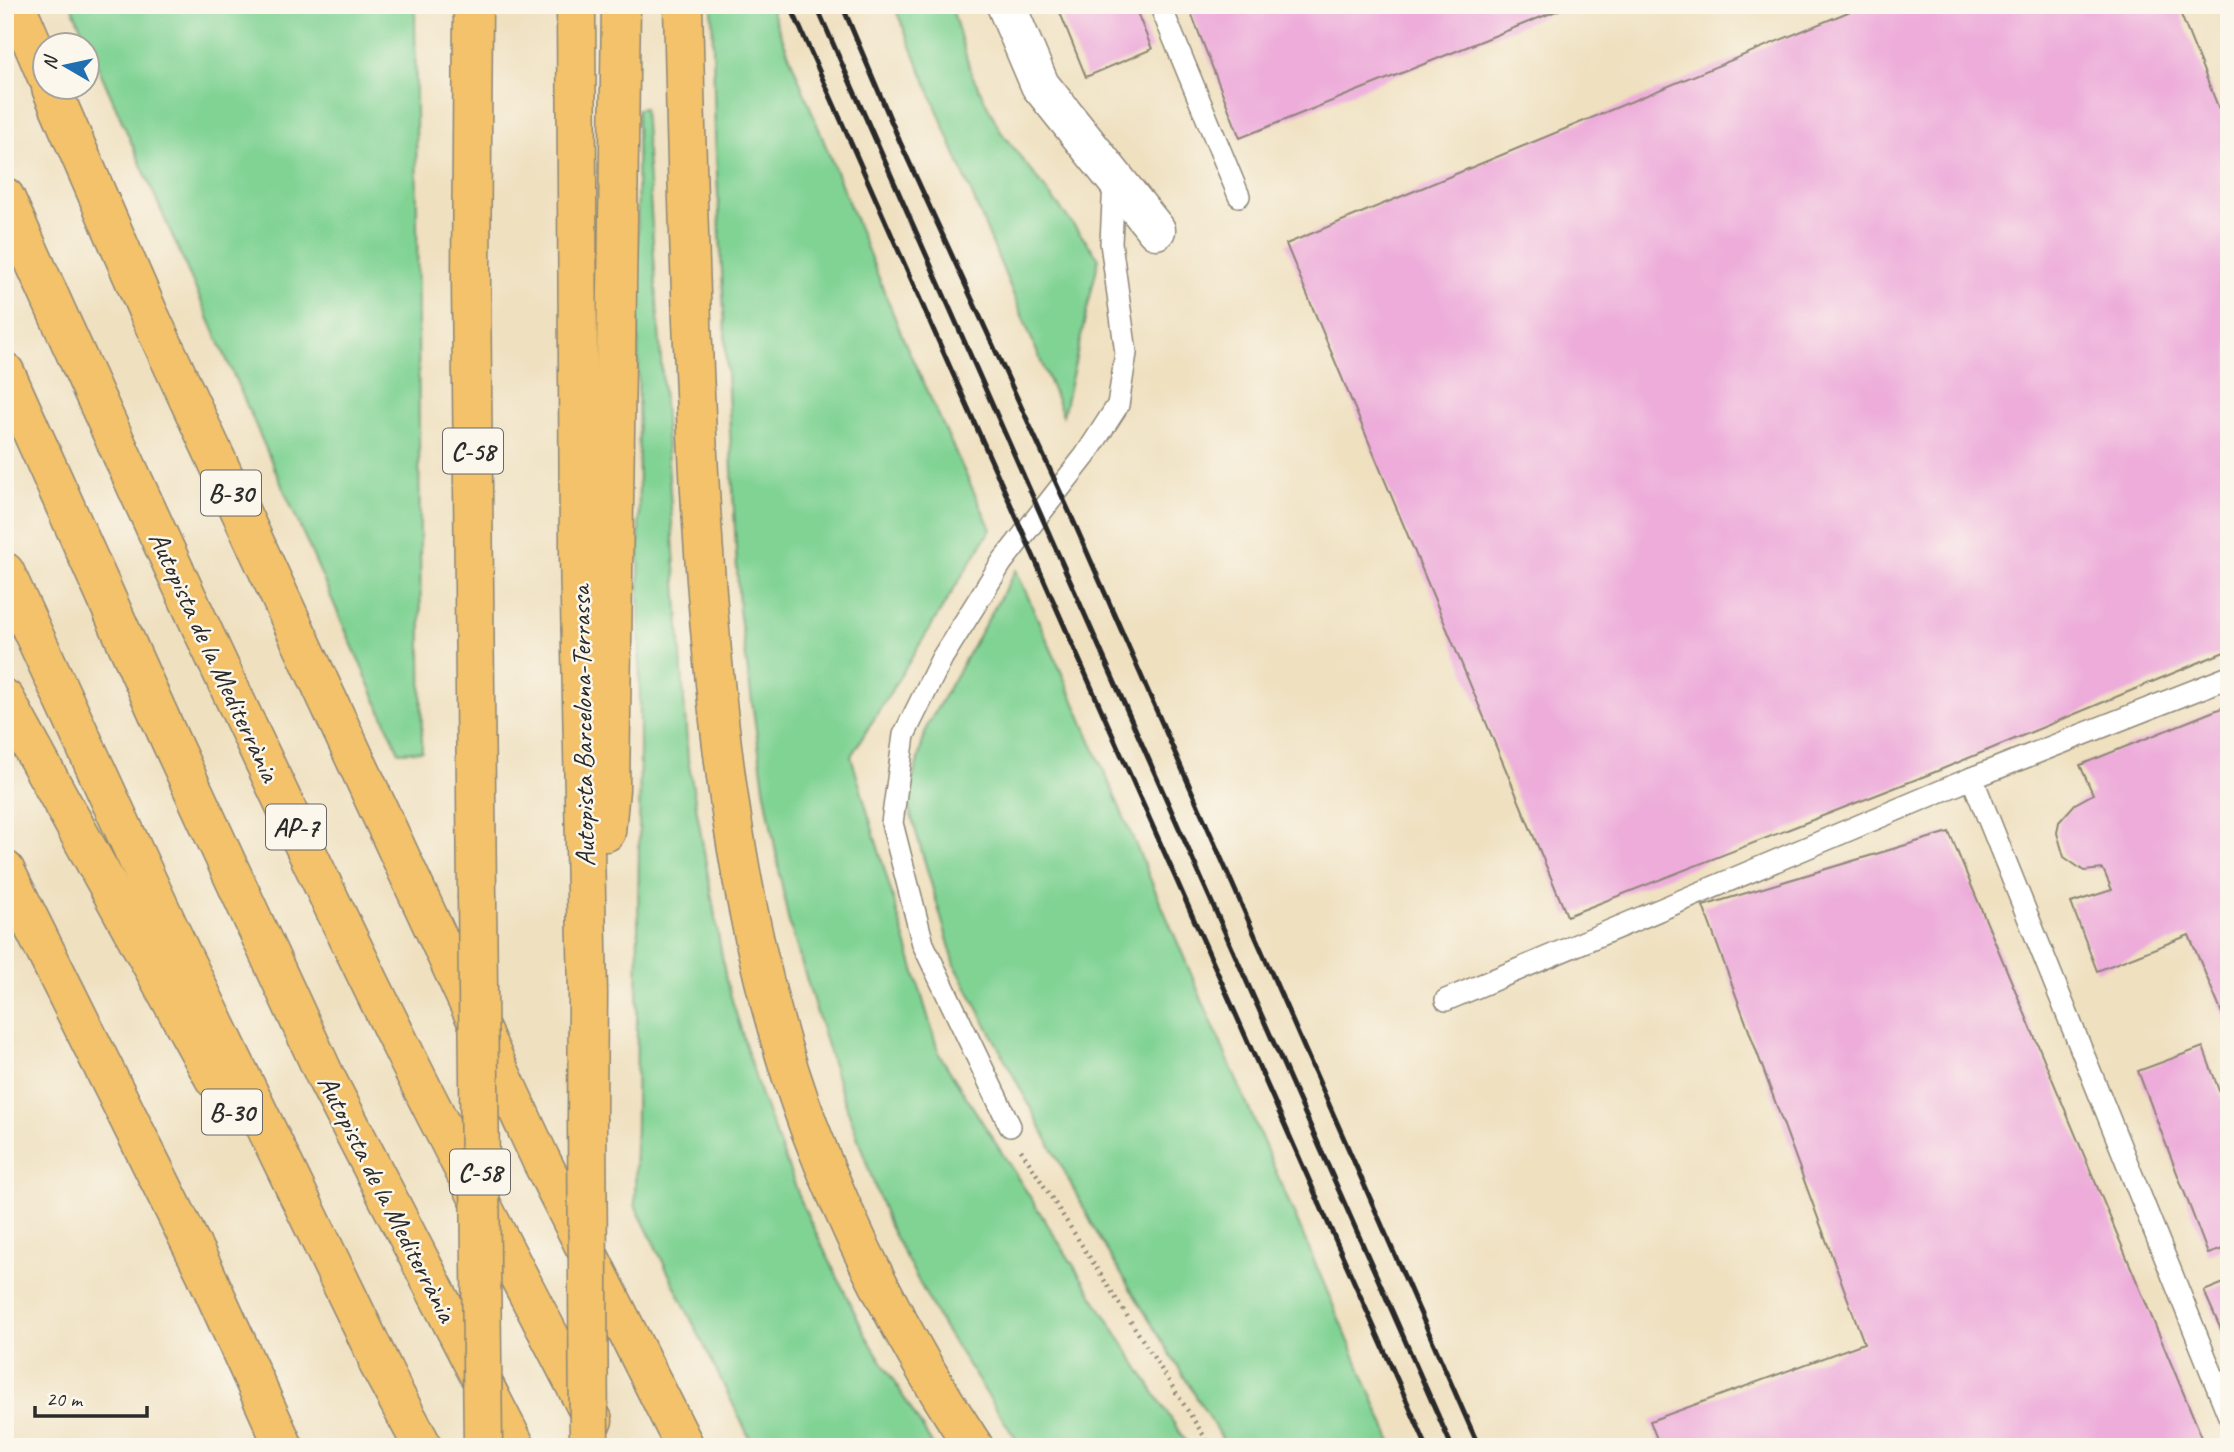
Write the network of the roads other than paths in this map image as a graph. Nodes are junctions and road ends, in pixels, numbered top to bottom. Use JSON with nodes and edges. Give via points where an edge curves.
{"nodes":[{"id":1,"x":16,"y":5,"type":"edge"},
{"id":2,"x":473,"y":5,"type":"edge"},
{"id":3,"x":576,"y":5,"type":"edge"},
{"id":4,"x":621,"y":5,"type":"edge"},
{"id":5,"x":683,"y":5,"type":"edge"},
{"id":6,"x":1006,"y":5,"type":"edge"},
{"id":7,"x":1160,"y":5,"type":"edge"},
{"id":8,"x":32,"y":42,"type":"edge"},
{"id":9,"x":57,"y":102,"type":"edge"},
{"id":10,"x":1114,"y":177,"type":"junction"},
{"id":11,"x":1238,"y":196,"type":"dead end"},
{"id":12,"x":5,"y":197,"type":"edge"},
{"id":13,"x":1156,"y":230,"type":"dead end"},
{"id":14,"x":5,"y":372,"type":"edge"},
{"id":15,"x":5,"y":572,"type":"edge"},
{"id":16,"x":2229,"y":677,"type":"edge"},
{"id":17,"x":5,"y":699,"type":"edge"},
{"id":18,"x":1972,"y":778,"type":"junction"},
{"id":19,"x":5,"y":870,"type":"edge"},
{"id":20,"x":418,"y":896,"type":"junction"},
{"id":21,"x":588,"y":994,"type":"junction"},
{"id":22,"x":1446,"y":1000,"type":"dead end"},
{"id":23,"x":1010,"y":1126,"type":"road end"},
{"id":24,"x":390,"y":1384,"type":"junction"},
{"id":25,"x":2229,"y":1416,"type":"edge"},
{"id":26,"x":284,"y":1447,"type":"edge"},
{"id":27,"x":423,"y":1447,"type":"edge"},
{"id":28,"x":483,"y":1447,"type":"edge"},
{"id":29,"x":516,"y":1447,"type":"edge"},
{"id":30,"x":589,"y":1447,"type":"edge"},
{"id":31,"x":607,"y":1447,"type":"edge"},
{"id":32,"x":685,"y":1447,"type":"edge"},
{"id":33,"x":713,"y":1447,"type":"edge"},
{"id":34,"x":974,"y":1447,"type":"edge"}],
"edges":[{"from":1,"to":8,"type":"highway"},
{"from":2,"to":28,"type":"highway","number":"C-58","bridge":true,"via":[[471,281]]},
{"from":3,"to":21,"type":"highway","name":"Autopista Barcelona-Terrassa","via":[[578,526]]},
{"from":4,"to":21,"type":"highway","via":[[610,789]]},
{"from":5,"to":34,"type":"highway","via":[[695,395],[707,603],[743,880],[778,1029],[809,1126],[860,1249],[908,1342]]},
{"from":6,"to":10,"type":"street","via":[[1040,85]]},
{"from":7,"to":11,"type":"lane"},
{"from":9,"to":20,"type":"highway","number":"B-30","via":[[148,312]]},
{"from":10,"to":13,"type":"street"},
{"from":10,"to":23,"type":"lane","via":[[1111,243],[1126,353],[1118,405],[1085,456],[1002,562],[942,658],[904,736],[892,823],[923,944]]},
{"from":12,"to":31,"type":"highway","name":"Autopista de la Mediterrània","number":"AP-7","via":[[255,743],[410,1064]]},
{"from":14,"to":29,"type":"highway","name":"Autopista de la Mediterrània","number":"AP-7","via":[[326,1078]]},
{"from":15,"to":24,"type":"highway","via":[[171,932]]},
{"from":16,"to":18,"type":"lane"},
{"from":17,"to":24,"type":"highway","number":"B-30","via":[[251,1147]]},
{"from":18,"to":22,"type":"lane"},
{"from":18,"to":25,"type":"lane"},
{"from":19,"to":26,"type":"highway","via":[[205,1272]]},
{"from":20,"to":32,"type":"highway","via":[[541,1160]]},
{"from":20,"to":33,"type":"highway","number":"B-30","via":[[561,1145]]},
{"from":21,"to":30,"type":"highway","name":"Autopista Barcelona-Terrassa","bridge":true},
{"from":24,"to":27,"type":"highway","number":"B-30"}]}
